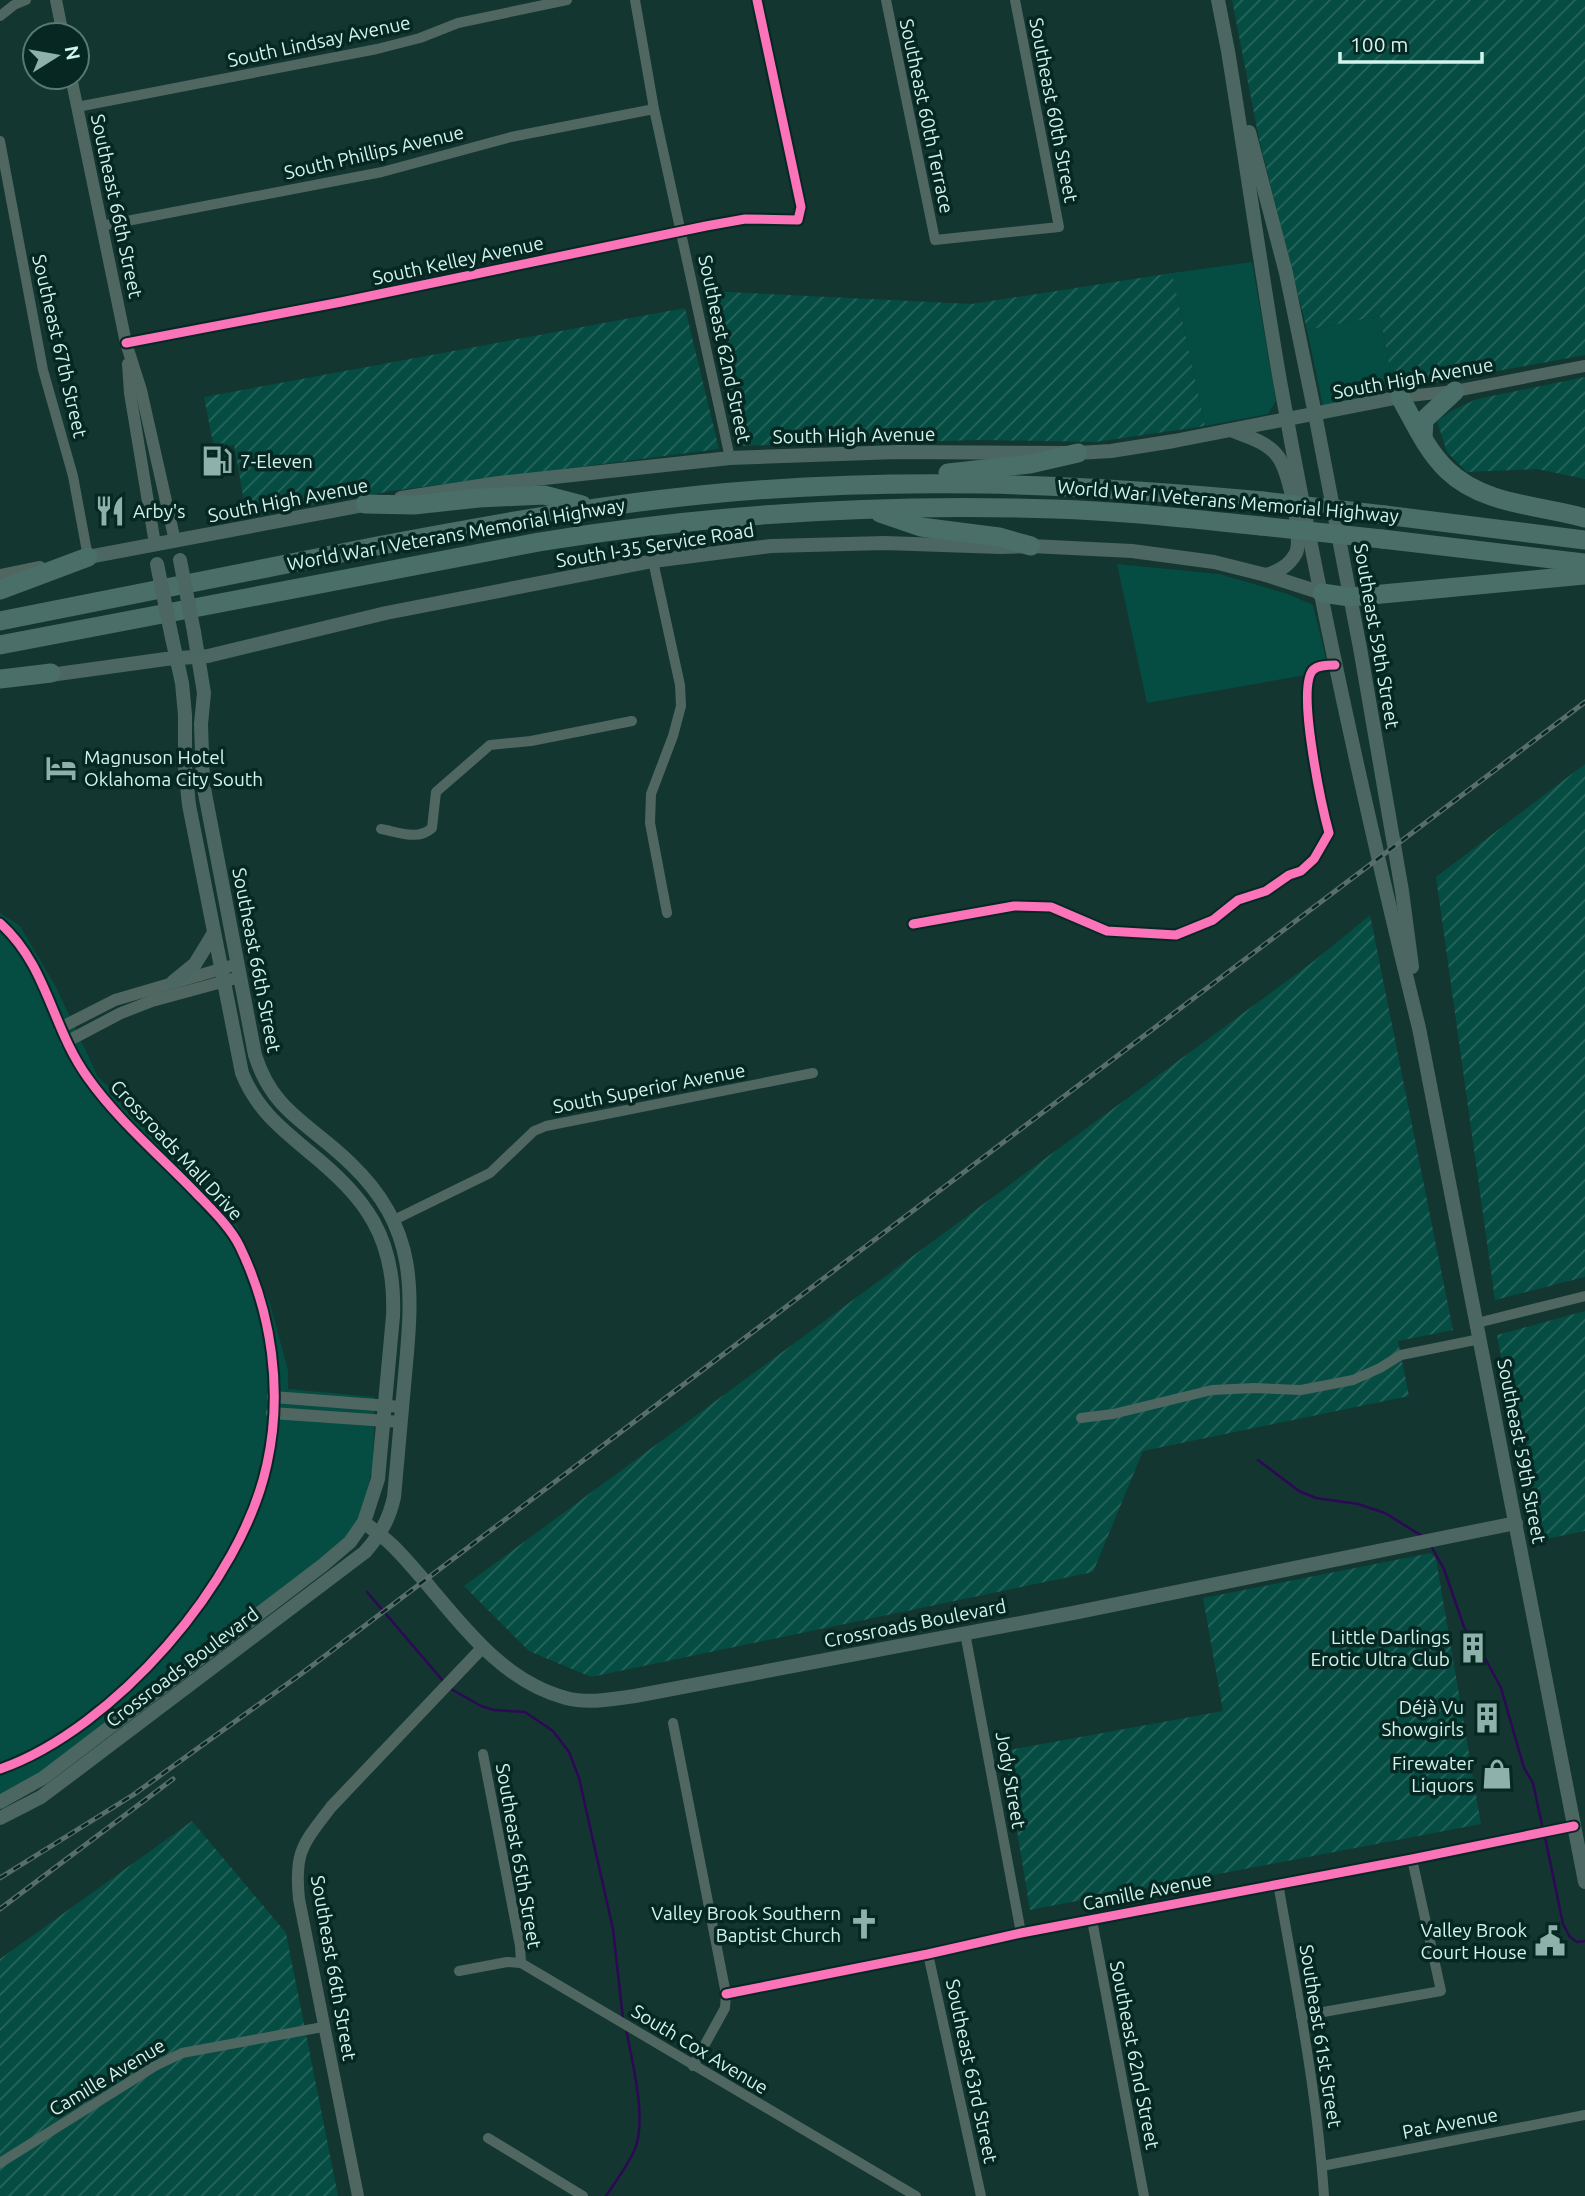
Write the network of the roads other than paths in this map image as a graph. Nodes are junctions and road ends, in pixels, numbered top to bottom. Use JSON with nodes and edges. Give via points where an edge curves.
{"nodes":[{"id":1,"x":26,"y":0,"type":"edge"},
{"id":2,"x":56,"y":0,"type":"edge"},
{"id":3,"x":567,"y":0,"type":"edge"},
{"id":4,"x":635,"y":0,"type":"edge"},
{"id":5,"x":757,"y":0,"type":"edge"},
{"id":6,"x":886,"y":0,"type":"edge"},
{"id":7,"x":1015,"y":0,"type":"edge"},
{"id":8,"x":1218,"y":0,"type":"edge"},
{"id":9,"x":0,"y":16,"type":"edge"},
{"id":10,"x":60,"y":21,"type":"edge"},
{"id":11,"x":1228,"y":51,"type":"junction"},
{"id":12,"x":74,"y":91,"type":"edge"},
{"id":13,"x":77,"y":107,"type":"junction"},
{"id":14,"x":653,"y":109,"type":"junction"},
{"id":15,"x":0,"y":141,"type":"edge"},
{"id":16,"x":101,"y":226,"type":"junction"},
{"id":17,"x":1059,"y":227,"type":"joint"},
{"id":18,"x":681,"y":232,"type":"junction"},
{"id":19,"x":126,"y":342,"type":"junction"},
{"id":20,"x":1585,"y":366,"type":"edge"},
{"id":21,"x":1455,"y":391,"type":"junction"},
{"id":22,"x":1400,"y":397,"type":"junction"},
{"id":23,"x":1315,"y":414,"type":"junction"},
{"id":24,"x":1288,"y":420,"type":"junction"},
{"id":25,"x":1232,"y":430,"type":"junction"},
{"id":26,"x":1423,"y":438,"type":"junction"},
{"id":27,"x":1078,"y":453,"type":"junction"},
{"id":28,"x":730,"y":458,"type":"junction"},
{"id":29,"x":865,"y":484,"type":"junction"},
{"id":30,"x":365,"y":505,"type":"junction"},
{"id":31,"x":593,"y":507,"type":"junction"},
{"id":32,"x":866,"y":509,"type":"junction"},
{"id":33,"x":1585,"y":518,"type":"edge"},
{"id":34,"x":1585,"y":540,"type":"edge"},
{"id":35,"x":175,"y":541,"type":"junction"},
{"id":36,"x":155,"y":544,"type":"junction"},
{"id":37,"x":1031,"y":546,"type":"junction"},
{"id":38,"x":88,"y":557,"type":"junction"},
{"id":39,"x":653,"y":561,"type":"junction"},
{"id":40,"x":1585,"y":564,"type":"edge"},
{"id":41,"x":0,"y":575,"type":"edge"},
{"id":42,"x":1266,"y":575,"type":"junction"},
{"id":43,"x":1585,"y":575,"type":"edge"},
{"id":44,"x":0,"y":590,"type":"edge"},
{"id":45,"x":1322,"y":593,"type":"junction"},
{"id":46,"x":1350,"y":597,"type":"junction"},
{"id":47,"x":0,"y":621,"type":"edge"},
{"id":48,"x":0,"y":645,"type":"edge"},
{"id":49,"x":198,"y":657,"type":"junction"},
{"id":50,"x":176,"y":658,"type":"junction"},
{"id":51,"x":1335,"y":665,"type":"junction"},
{"id":52,"x":51,"y":673,"type":"junction"},
{"id":53,"x":0,"y":679,"type":"edge"},
{"id":54,"x":0,"y":689,"type":"edge"},
{"id":55,"x":632,"y":721,"type":"dead end"},
{"id":56,"x":381,"y":829,"type":"dead end"},
{"id":57,"x":667,"y":913,"type":"dead end"},
{"id":58,"x":0,"y":923,"type":"edge"},
{"id":59,"x":913,"y":924,"type":"dead end"},
{"id":60,"x":214,"y":933,"type":"junction"},
{"id":61,"x":239,"y":971,"type":"junction"},
{"id":62,"x":222,"y":975,"type":"junction"},
{"id":63,"x":173,"y":982,"type":"junction"},
{"id":64,"x":60,"y":1028,"type":"junction"},
{"id":65,"x":1419,"y":1028,"type":"junction"},
{"id":66,"x":66,"y":1042,"type":"junction"},
{"id":67,"x":813,"y":1073,"type":"dead end"},
{"id":68,"x":394,"y":1220,"type":"junction"},
{"id":69,"x":1585,"y":1296,"type":"edge"},
{"id":70,"x":1477,"y":1323,"type":"junction"},
{"id":71,"x":1480,"y":1339,"type":"junction"},
{"id":72,"x":273,"y":1397,"type":"junction"},
{"id":73,"x":272,"y":1413,"type":"junction"},
{"id":74,"x":384,"y":1413,"type":"junction"},
{"id":75,"x":402,"y":1415,"type":"junction"},
{"id":76,"x":1081,"y":1418,"type":"dead end"},
{"id":77,"x":364,"y":1522,"type":"junction"},
{"id":78,"x":1516,"y":1523,"type":"junction"},
{"id":79,"x":380,"y":1535,"type":"junction"},
{"id":80,"x":965,"y":1633,"type":"junction"},
{"id":81,"x":483,"y":1647,"type":"junction"},
{"id":82,"x":673,"y":1723,"type":"dead end"},
{"id":83,"x":483,"y":1754,"type":"dead end"},
{"id":84,"x":0,"y":1769,"type":"edge"},
{"id":85,"x":0,"y":1802,"type":"edge"},
{"id":86,"x":0,"y":1818,"type":"edge"},
{"id":87,"x":1574,"y":1826,"type":"junction"},
{"id":88,"x":1412,"y":1859,"type":"junction"},
{"id":89,"x":1585,"y":1882,"type":"edge"},
{"id":90,"x":1278,"y":1883,"type":"junction"},
{"id":91,"x":1092,"y":1920,"type":"junction"},
{"id":92,"x":1021,"y":1933,"type":"junction"},
{"id":93,"x":928,"y":1954,"type":"junction"},
{"id":94,"x":521,"y":1963,"type":"junction"},
{"id":95,"x":459,"y":1971,"type":"dead end"},
{"id":96,"x":726,"y":1994,"type":"junction"},
{"id":97,"x":1301,"y":2016,"type":"junction"},
{"id":98,"x":323,"y":2027,"type":"junction"},
{"id":99,"x":693,"y":2066,"type":"junction"},
{"id":100,"x":1585,"y":2115,"type":"edge"},
{"id":101,"x":488,"y":2138,"type":"dead end"},
{"id":102,"x":0,"y":2163,"type":"edge"},
{"id":103,"x":1322,"y":2166,"type":"junction"},
{"id":104,"x":358,"y":2196,"type":"edge"},
{"id":105,"x":583,"y":2196,"type":"edge"},
{"id":106,"x":916,"y":2196,"type":"edge"},
{"id":107,"x":981,"y":2196,"type":"edge"},
{"id":108,"x":1144,"y":2196,"type":"edge"},
{"id":109,"x":1324,"y":2196,"type":"edge"}],
"edges":[{"from":1,"to":9,"type":"street"},
{"from":2,"to":10,"type":"street"},
{"from":3,"to":13,"type":"street","name":"South Lindsay Avenue","via":[[458,23],[377,49]]},
{"from":4,"to":14,"type":"street","name":"Southeast 62nd Street"},
{"from":5,"to":18,"type":"street","name":"South Kelley Avenue","via":[[801,207],[798,220],[745,219]]},
{"from":6,"to":17,"type":"street","name":"Southeast 60th Terrace","via":[[935,240]]},
{"from":7,"to":17,"type":"street","name":"Southeast 60th Street"},
{"from":8,"to":11,"type":"main road","name":"Southeast 59th Street"},
{"from":11,"to":23,"type":"main road","name":"Southeast 59th Street","via":[[1286,273]]},
{"from":11,"to":24,"type":"main road","name":"Southeast 59th Street"},
{"from":12,"to":13,"type":"street","name":"Southeast 66th Street"},
{"from":13,"to":16,"type":"street","name":"Southeast 66th Street"},
{"from":14,"to":16,"type":"street","name":"South Phillips Avenue","via":[[511,137],[382,172]]},
{"from":14,"to":18,"type":"street","name":"Southeast 62nd Street"},
{"from":15,"to":38,"type":"street","name":"Southeast 67th Street","via":[[38,346],[73,476]]},
{"from":16,"to":19,"type":"street","name":"Southeast 66th Street"},
{"from":18,"to":19,"type":"street","name":"South Kelley Avenue"},
{"from":18,"to":28,"type":"street","name":"Southeast 62nd Street"},
{"from":19,"to":35,"type":"street","name":"Southeast 66th Street"},
{"from":19,"to":36,"type":"street","name":"Southeast 66th Street"},
{"from":20,"to":21,"type":"street","name":"South High Avenue"},
{"from":21,"to":22,"type":"street","name":"South High Avenue"},
{"from":21,"to":26,"type":"highway","via":[[1424,420]]},
{"from":22,"to":23,"type":"main road","name":"South High Avenue"},
{"from":22,"to":26,"type":"highway"},
{"from":23,"to":24,"type":"main road","name":"South High Avenue"},
{"from":23,"to":46,"type":"main road","name":"Southeast 59th Street"},
{"from":24,"to":25,"type":"main road","name":"South High Avenue"},
{"from":24,"to":45,"type":"main road","name":"Southeast 59th Street"},
{"from":25,"to":27,"type":"main road","name":"South High Avenue"},
{"from":25,"to":42,"type":"main road","via":[[1272,450],[1289,485],[1299,542],[1290,562]]},
{"from":26,"to":33,"type":"highway","via":[[1447,470],[1476,490]]},
{"from":27,"to":28,"type":"main road","name":"South High Avenue","via":[[898,452]]},
{"from":27,"to":29,"type":"highway","via":[[1030,464]]},
{"from":28,"to":30,"type":"main road","name":"South High Avenue","via":[[499,483]]},
{"from":29,"to":31,"type":"highway","name":"World War I Veterans Memorial Highway"},
{"from":29,"to":34,"type":"highway","name":"World War I Veterans Memorial Highway","bridge":true,"via":[[1068,485],[1263,501]]},
{"from":30,"to":31,"type":"highway","via":[[544,495]]},
{"from":30,"to":35,"type":"main road","name":"South High Avenue"},
{"from":31,"to":47,"type":"highway","name":"World War I Veterans Memorial Highway"},
{"from":32,"to":37,"type":"highway","via":[[921,527]]},
{"from":32,"to":40,"type":"highway","name":"World War I Veterans Memorial Highway","bridge":true,"via":[[1056,509],[1170,516]]},
{"from":32,"to":48,"type":"highway","name":"World War I Veterans Memorial Highway","via":[[607,530]]},
{"from":35,"to":36,"type":"main road","name":"South High Avenue"},
{"from":35,"to":49,"type":"main road","name":"Southeast 66th Street","bridge":true},
{"from":36,"to":38,"type":"main road","name":"South High Avenue"},
{"from":36,"to":50,"type":"main road","name":"Southeast 66th Street","bridge":true},
{"from":37,"to":39,"type":"main road","name":"South I-35 Service Road","via":[[831,543]]},
{"from":37,"to":42,"type":"main road","name":"South I-35 Service Road","via":[[1171,555]]},
{"from":38,"to":41,"type":"street","name":"South High Avenue"},
{"from":38,"to":44,"type":"highway"},
{"from":39,"to":49,"type":"main road","name":"South I-35 Service Road","via":[[356,619]]},
{"from":39,"to":57,"type":"street","via":[[681,706],[651,794],[650,823]]},
{"from":42,"to":45,"type":"main road","name":"South I-35 Service Road"},
{"from":43,"to":46,"type":"highway"},
{"from":45,"to":46,"type":"highway"},
{"from":45,"to":51,"type":"main road","name":"Southeast 59th Street"},
{"from":46,"to":65,"type":"main road","name":"Southeast 59th Street","via":[[1402,891]]},
{"from":49,"to":50,"type":"main road","name":"South I-35 Service Road"},
{"from":49,"to":61,"type":"main road","name":"Southeast 66th Street","via":[[204,693],[203,783]]},
{"from":50,"to":52,"type":"main road","name":"South I-35 Service Road"},
{"from":50,"to":60,"type":"main road","name":"Southeast 66th Street","via":[[185,715],[188,796]]},
{"from":51,"to":59,"type":"street","via":[[1313,670],[1307,683],[1318,789],[1329,833],[1301,871],[1177,935],[1107,931],[1051,907],[1014,906]]},
{"from":51,"to":65,"type":"main road","name":"Southeast 59th Street"},
{"from":52,"to":53,"type":"highway"},
{"from":52,"to":54,"type":"main road","name":"South I-35 Service Road"},
{"from":55,"to":56,"type":"street","via":[[490,745],[436,792],[432,828],[426,834]]},
{"from":58,"to":64,"type":"street","name":"Crossroads Mall Drive","via":[[27,953]]},
{"from":60,"to":62,"type":"main road","name":"Southeast 66th Street"},
{"from":60,"to":63,"type":"main road","via":[[195,964]]},
{"from":61,"to":62,"type":"street"},
{"from":61,"to":68,"type":"main road","name":"Southeast 66th Street","via":[[255,1055],[267,1087],[288,1111],[351,1163]]},
{"from":62,"to":63,"type":"street"},
{"from":62,"to":66,"type":"street","via":[[121,1013]]},
{"from":62,"to":74,"type":"main road","name":"Southeast 66th Street","via":[[242,1073],[257,1103],[355,1194],[386,1250],[394,1294]]},
{"from":63,"to":64,"type":"street","via":[[115,1000]]},
{"from":64,"to":66,"type":"street","name":"Crossroads Mall Drive"},
{"from":65,"to":70,"type":"main road","name":"Southeast 59th Street"},
{"from":66,"to":72,"type":"street","name":"Crossroads Mall Drive","via":[[94,1087],[214,1211],[239,1244],[264,1308],[272,1350]]},
{"from":67,"to":68,"type":"street","name":"South Superior Avenue","via":[[546,1126],[524,1139],[490,1173]]},
{"from":68,"to":75,"type":"main road","name":"Southeast 66th Street","via":[[411,1288]]},
{"from":69,"to":70,"type":"street"},
{"from":70,"to":71,"type":"main road","name":"Southeast 59th Street"},
{"from":71,"to":76,"type":"street","via":[[1401,1354],[1353,1380],[1301,1390],[1212,1390]]},
{"from":71,"to":78,"type":"main road","name":"Southeast 59th Street"},
{"from":72,"to":73,"type":"street","name":"Crossroads Mall Drive"},
{"from":72,"to":74,"type":"street"},
{"from":73,"to":74,"type":"street"},
{"from":73,"to":84,"type":"street","name":"Crossroads Mall Drive","via":[[267,1465],[247,1526],[187,1619],[144,1672],[103,1708],[51,1745]]},
{"from":74,"to":75,"type":"street"},
{"from":74,"to":77,"type":"main road","name":"Southeast 66th Street","via":[[378,1479]]},
{"from":75,"to":79,"type":"main road","name":"Southeast 66th Street","via":[[394,1497]]},
{"from":77,"to":79,"type":"main road","name":"Crossroads Boulevard"},
{"from":77,"to":85,"type":"main road","name":"Crossroads Boulevard","via":[[323,1566],[43,1778]]},
{"from":78,"to":80,"type":"main road","name":"Crossroads Boulevard"},
{"from":78,"to":87,"type":"main road","name":"Southeast 59th Street"},
{"from":79,"to":81,"type":"main road","name":"Crossroads Boulevard"},
{"from":79,"to":86,"type":"main road","name":"Crossroads Boulevard","via":[[365,1552],[83,1766],[41,1797]]},
{"from":80,"to":81,"type":"main road","name":"Crossroads Boulevard","via":[[635,1696],[587,1701],[567,1699],[528,1683]]},
{"from":80,"to":92,"type":"street","name":"Jody Street"},
{"from":81,"to":98,"type":"street","name":"Southeast 66th Street","via":[[331,1807],[299,1854],[299,1899]]},
{"from":82,"to":96,"type":"street"},
{"from":83,"to":94,"type":"street","name":"Southeast 65th Street"},
{"from":87,"to":88,"type":"street","name":"Camille Avenue"},
{"from":87,"to":89,"type":"main road","name":"Southeast 59th Street"},
{"from":88,"to":90,"type":"street","name":"Camille Avenue"},
{"from":88,"to":97,"type":"street","via":[[1441,1992]]},
{"from":90,"to":91,"type":"street","name":"Camille Avenue"},
{"from":90,"to":97,"type":"street","name":"Southeast 61st Street"},
{"from":91,"to":92,"type":"street","name":"Camille Avenue"},
{"from":91,"to":108,"type":"street","name":"Southeast 62nd Street"},
{"from":92,"to":93,"type":"street","name":"Camille Avenue"},
{"from":93,"to":96,"type":"street","name":"Camille Avenue"},
{"from":93,"to":107,"type":"street","name":"Southeast 63rd Street"},
{"from":94,"to":95,"type":"street"},
{"from":94,"to":99,"type":"street","name":"South Cox Avenue"},
{"from":96,"to":99,"type":"street","via":[[725,2008]]},
{"from":97,"to":103,"type":"street","name":"Southeast 61st Street"},
{"from":98,"to":102,"type":"street","name":"Camille Avenue","via":[[182,2053]]},
{"from":98,"to":104,"type":"street","name":"Southeast 66th Street"},
{"from":99,"to":106,"type":"street","name":"South Cox Avenue"},
{"from":100,"to":103,"type":"street","name":"Pat Avenue"},
{"from":101,"to":105,"type":"street"},
{"from":103,"to":109,"type":"street","name":"Southeast 61st Street"}]}
